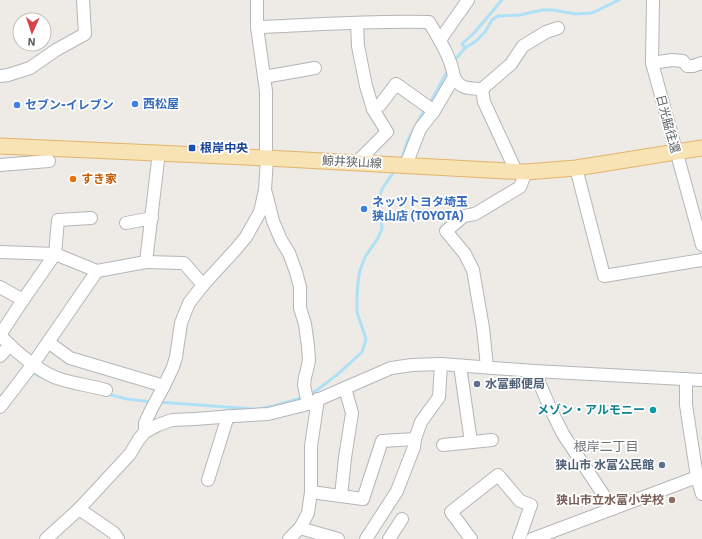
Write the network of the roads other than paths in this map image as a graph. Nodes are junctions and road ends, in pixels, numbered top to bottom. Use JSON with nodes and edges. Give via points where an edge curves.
{"nodes":[{"id":1,"x":83,"y":0,"type":"edge"},
{"id":2,"x":258,"y":0,"type":"edge"},
{"id":3,"x":468,"y":0,"type":"edge"},
{"id":4,"x":653,"y":0,"type":"edge"},
{"id":5,"x":356,"y":23,"type":"junction"},
{"id":6,"x":257,"y":27,"type":"junction"},
{"id":7,"x":558,"y":28,"type":"dead end"},
{"id":8,"x":440,"y":40,"type":"junction"},
{"id":9,"x":652,"y":63,"type":"junction"},
{"id":10,"x":702,"y":63,"type":"edge"},
{"id":11,"x":315,"y":68,"type":"dead end"},
{"id":12,"x":454,"y":74,"type":"junction"},
{"id":13,"x":0,"y":76,"type":"edge"},
{"id":14,"x":264,"y":77,"type":"junction"},
{"id":15,"x":482,"y":89,"type":"junction"},
{"id":16,"x":429,"y":108,"type":"junction"},
{"id":17,"x":374,"y":109,"type":"junction"},
{"id":18,"x":0,"y":146,"type":"edge"},
{"id":19,"x":702,"y":148,"type":"edge"},
{"id":20,"x":159,"y":152,"type":"junction"},
{"id":21,"x":676,"y":152,"type":"junction"},
{"id":22,"x":267,"y":158,"type":"junction"},
{"id":23,"x":49,"y":161,"type":"dead end"},
{"id":24,"x":357,"y":162,"type":"junction"},
{"id":25,"x":0,"y":165,"type":"edge"},
{"id":26,"x":402,"y":165,"type":"junction"},
{"id":27,"x":576,"y":168,"type":"junction"},
{"id":28,"x":521,"y":172,"type":"junction"},
{"id":29,"x":265,"y":190,"type":"junction"},
{"id":30,"x":91,"y":218,"type":"dead end"},
{"id":31,"x":152,"y":218,"type":"junction"},
{"id":32,"x":126,"y":223,"type":"dead end"},
{"id":33,"x":702,"y":245,"type":"edge"},
{"id":34,"x":0,"y":252,"type":"edge"},
{"id":35,"x":55,"y":254,"type":"junction"},
{"id":36,"x":702,"y":260,"type":"edge"},
{"id":37,"x":146,"y":262,"type":"junction"},
{"id":38,"x":97,"y":271,"type":"junction"},
{"id":39,"x":203,"y":285,"type":"junction"},
{"id":40,"x":0,"y":287,"type":"edge"},
{"id":41,"x":23,"y":300,"type":"junction"},
{"id":42,"x":48,"y":342,"type":"junction"},
{"id":43,"x":4,"y":351,"type":"edge"},
{"id":44,"x":441,"y":364,"type":"junction"},
{"id":45,"x":460,"y":366,"type":"junction"},
{"id":46,"x":31,"y":367,"type":"junction"},
{"id":47,"x":487,"y":367,"type":"junction"},
{"id":48,"x":534,"y":370,"type":"junction"},
{"id":49,"x":686,"y":379,"type":"junction"},
{"id":50,"x":702,"y":380,"type":"edge"},
{"id":51,"x":345,"y":388,"type":"junction"},
{"id":52,"x":106,"y":390,"type":"dead end"},
{"id":53,"x":162,"y":391,"type":"junction"},
{"id":54,"x":310,"y":398,"type":"junction"},
{"id":55,"x":0,"y":407,"type":"edge"},
{"id":56,"x":228,"y":416,"type":"junction"},
{"id":57,"x":145,"y":432,"type":"junction"},
{"id":58,"x":415,"y":439,"type":"junction"},
{"id":59,"x":492,"y":440,"type":"dead end"},
{"id":60,"x":472,"y":442,"type":"junction"},
{"id":61,"x":443,"y":445,"type":"dead end"},
{"id":62,"x":697,"y":477,"type":"junction"},
{"id":63,"x":208,"y":480,"type":"dead end"},
{"id":64,"x":311,"y":492,"type":"junction"},
{"id":65,"x":702,"y":494,"type":"edge"},
{"id":66,"x":341,"y":496,"type":"junction"},
{"id":67,"x":79,"y":509,"type":"junction"},
{"id":68,"x":613,"y":509,"type":"junction"},
{"id":69,"x":402,"y":519,"type":"dead end"},
{"id":70,"x":300,"y":528,"type":"junction"},
{"id":71,"x":46,"y":539,"type":"edge"},
{"id":72,"x":118,"y":539,"type":"edge"},
{"id":73,"x":289,"y":539,"type":"edge"},
{"id":74,"x":338,"y":539,"type":"edge"},
{"id":75,"x":366,"y":539,"type":"edge"},
{"id":76,"x":388,"y":539,"type":"edge"},
{"id":77,"x":471,"y":539,"type":"edge"},
{"id":78,"x":518,"y":539,"type":"edge"},
{"id":79,"x":532,"y":539,"type":"edge"}],
"edges":[{"from":1,"to":13,"type":"street","via":[[85,34],[30,68]]},
{"from":2,"to":6,"type":"street"},
{"from":3,"to":8,"type":"street"},
{"from":4,"to":9,"type":"street","name":"日光脇往還"},
{"from":5,"to":6,"type":"street"},
{"from":5,"to":8,"type":"street","via":[[429,22]]},
{"from":5,"to":17,"type":"street","via":[[366,86]]},
{"from":6,"to":14,"type":"street"},
{"from":7,"to":15,"type":"street","via":[[523,46],[511,64]]},
{"from":8,"to":12,"type":"street"},
{"from":9,"to":10,"type":"street","via":[[672,60],[683,61],[687,66],[693,66]]},
{"from":9,"to":21,"type":"street","name":"日光脇往還"},
{"from":11,"to":14,"type":"street"},
{"from":12,"to":15,"type":"street","via":[[458,84],[466,88]]},
{"from":12,"to":16,"type":"street"},
{"from":14,"to":22,"type":"street"},
{"from":15,"to":28,"type":"street","via":[[484,102]]},
{"from":16,"to":17,"type":"street","via":[[396,84],[380,106]]},
{"from":16,"to":26,"type":"street"},
{"from":17,"to":24,"type":"street","via":[[387,132]]},
{"from":18,"to":20,"type":"main road","name":"鯨井狭山線"},
{"from":19,"to":21,"type":"main road","name":"鯨井狭山線"},
{"from":20,"to":22,"type":"main road","name":"鯨井狭山線"},
{"from":20,"to":31,"type":"street"},
{"from":21,"to":27,"type":"main road","name":"鯨井狭山線"},
{"from":21,"to":33,"type":"street","name":"日光脇往還"},
{"from":22,"to":24,"type":"main road","name":"鯨井狭山線"},
{"from":22,"to":29,"type":"street"},
{"from":23,"to":25,"type":"street"},
{"from":24,"to":26,"type":"main road","name":"鯨井狭山線"},
{"from":26,"to":28,"type":"main road","name":"鯨井狭山線"},
{"from":27,"to":28,"type":"main road","name":"鯨井狭山線"},
{"from":27,"to":36,"type":"street","via":[[604,276]]},
{"from":28,"to":47,"type":"street","via":[[520,188],[475,214],[464,216],[446,231],[465,254],[472,270],[483,328]]},
{"from":29,"to":39,"type":"street","via":[[260,212],[246,237]]},
{"from":29,"to":54,"type":"street","via":[[300,288],[300,308],[309,360],[304,385]]},
{"from":30,"to":35,"type":"street","via":[[58,220]]},
{"from":31,"to":32,"type":"street"},
{"from":31,"to":37,"type":"street"},
{"from":34,"to":35,"type":"street"},
{"from":35,"to":38,"type":"street"},
{"from":35,"to":41,"type":"street"},
{"from":37,"to":38,"type":"street"},
{"from":37,"to":39,"type":"street","via":[[184,263]]},
{"from":38,"to":42,"type":"street"},
{"from":39,"to":53,"type":"street","via":[[184,312],[174,362]]},
{"from":40,"to":41,"type":"street"},
{"from":41,"to":43,"type":"street","via":[[0,335]]},
{"from":42,"to":46,"type":"street"},
{"from":42,"to":53,"type":"street","via":[[70,358]]},
{"from":43,"to":46,"type":"street"},
{"from":44,"to":45,"type":"street"},
{"from":44,"to":51,"type":"street","via":[[391,368]]},
{"from":44,"to":58,"type":"street","via":[[439,397],[421,422]]},
{"from":45,"to":47,"type":"street"},
{"from":45,"to":60,"type":"street"},
{"from":46,"to":52,"type":"street","via":[[63,380]]},
{"from":46,"to":55,"type":"street"},
{"from":47,"to":48,"type":"street"},
{"from":48,"to":49,"type":"street"},
{"from":48,"to":68,"type":"street","via":[[563,434]]},
{"from":49,"to":50,"type":"street"},
{"from":49,"to":62,"type":"street","via":[[686,405]]},
{"from":51,"to":54,"type":"street"},
{"from":51,"to":66,"type":"street","via":[[352,413]]},
{"from":53,"to":57,"type":"street","via":[[145,423]]},
{"from":54,"to":56,"type":"street","via":[[268,414]]},
{"from":54,"to":64,"type":"street"},
{"from":56,"to":57,"type":"street","via":[[172,420]]},
{"from":56,"to":63,"type":"street"},
{"from":57,"to":67,"type":"street","via":[[130,454]]},
{"from":58,"to":66,"type":"street","via":[[382,441],[364,499]]},
{"from":58,"to":75,"type":"street","via":[[397,491]]},
{"from":59,"to":60,"type":"street"},
{"from":60,"to":61,"type":"street"},
{"from":62,"to":65,"type":"street"},
{"from":62,"to":68,"type":"street"},
{"from":64,"to":66,"type":"street"},
{"from":64,"to":70,"type":"street","via":[[308,513]]},
{"from":67,"to":71,"type":"street"},
{"from":67,"to":72,"type":"street","via":[[114,533]]},
{"from":68,"to":79,"type":"street"},
{"from":69,"to":76,"type":"street"},
{"from":70,"to":73,"type":"street"},
{"from":70,"to":74,"type":"street"},
{"from":77,"to":78,"type":"street","via":[[451,512],[498,475],[520,501],[531,505]]}]}
